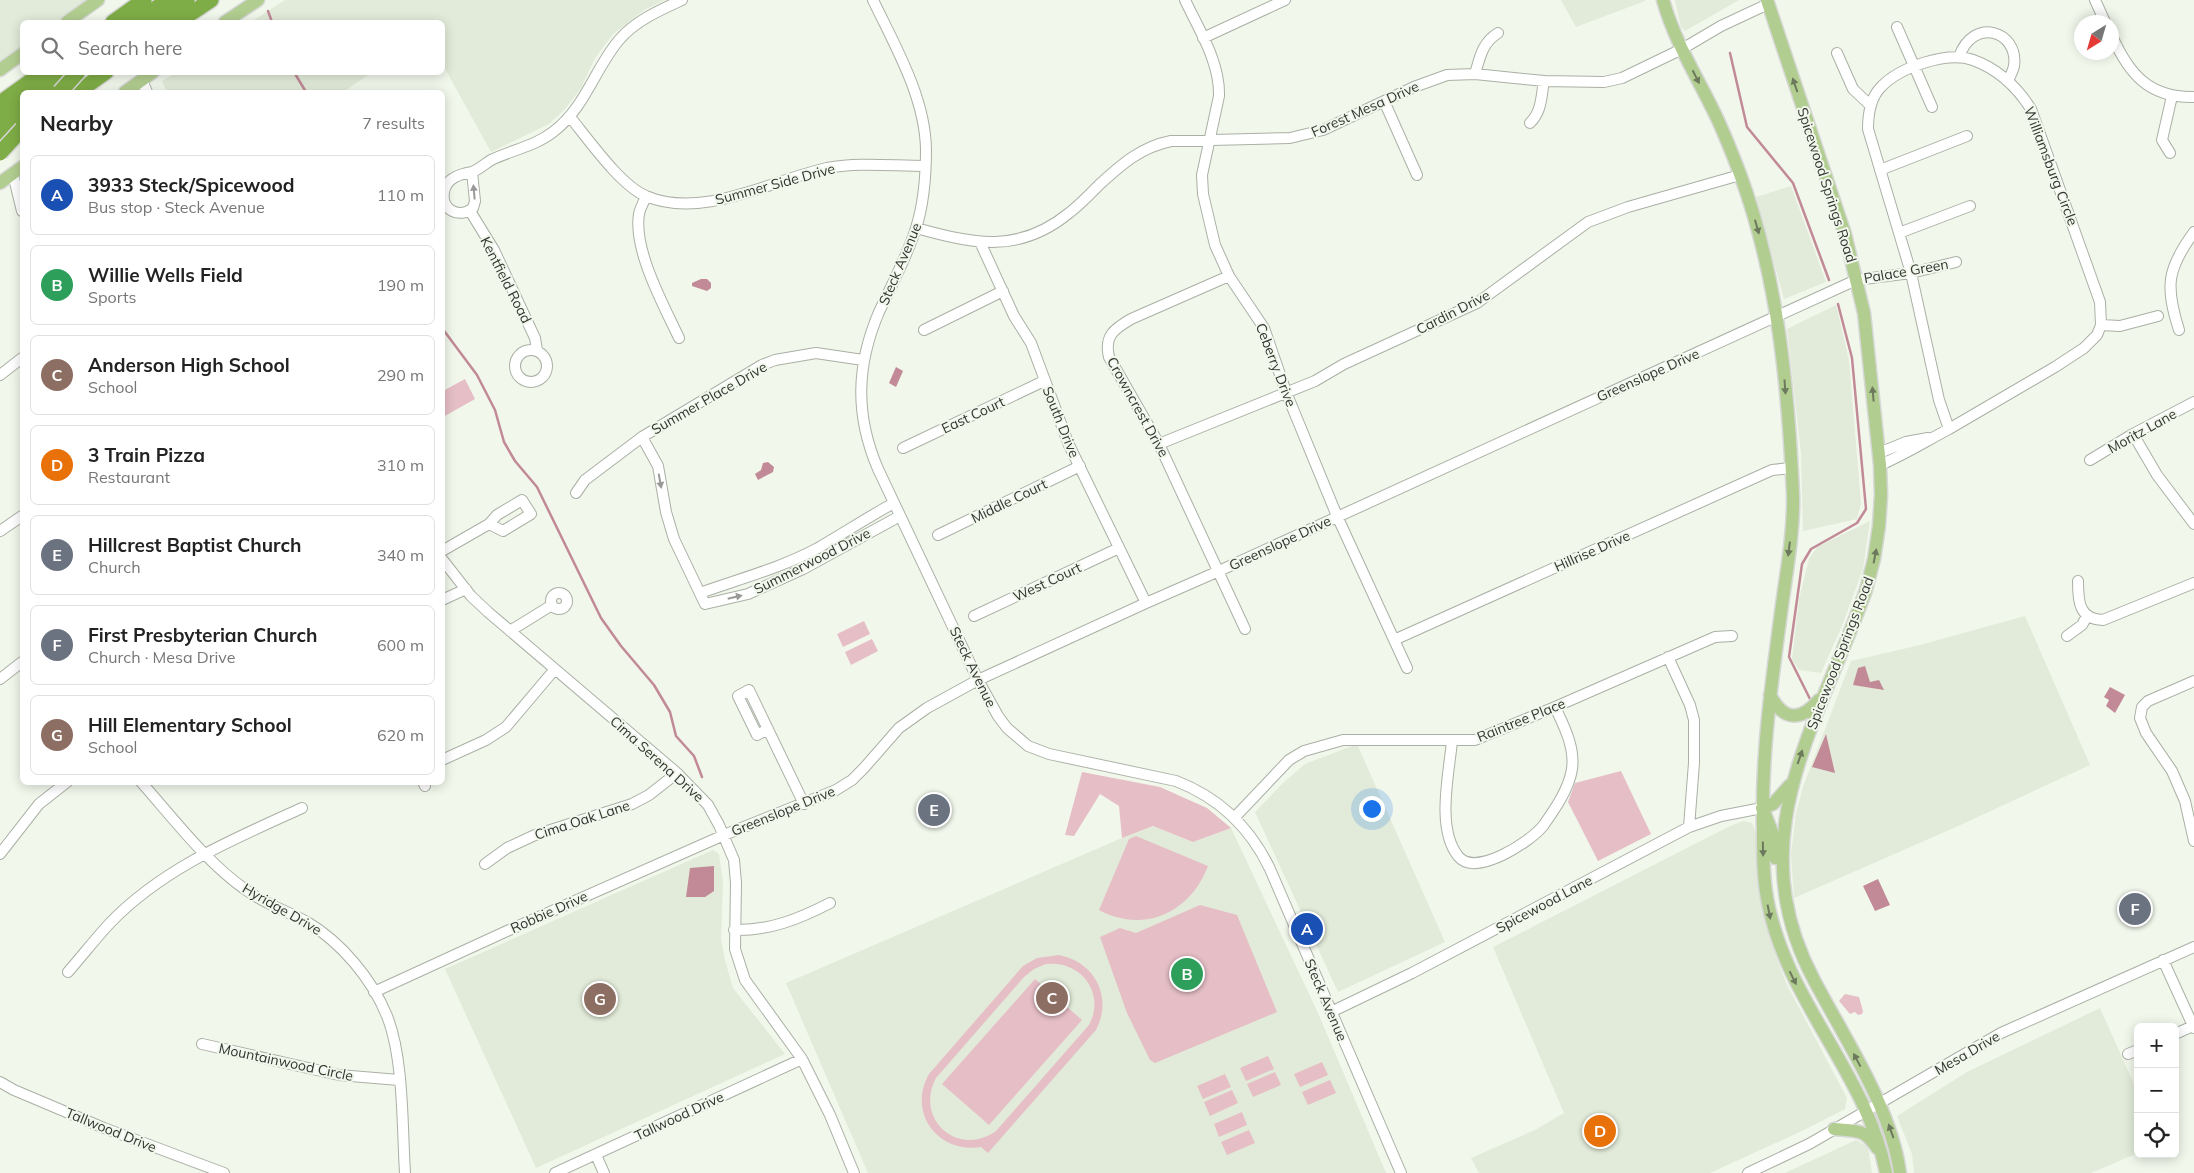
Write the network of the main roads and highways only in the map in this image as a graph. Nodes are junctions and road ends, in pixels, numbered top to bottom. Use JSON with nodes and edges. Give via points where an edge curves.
{"nodes":[{"id":1,"x":98,"y":0,"type":"edge"},
{"id":2,"x":144,"y":0,"type":"edge"},
{"id":3,"x":168,"y":0,"type":"edge"},
{"id":4,"x":175,"y":0,"type":"edge"},
{"id":5,"x":182,"y":0,"type":"edge"},
{"id":6,"x":187,"y":0,"type":"edge"},
{"id":7,"x":211,"y":0,"type":"edge"},
{"id":8,"x":258,"y":0,"type":"edge"},
{"id":9,"x":1664,"y":0,"type":"edge"},
{"id":10,"x":1767,"y":2,"type":"edge"},
{"id":11,"x":70,"y":20,"type":"edge"},
{"id":12,"x":116,"y":20,"type":"edge"},
{"id":13,"x":139,"y":20,"type":"edge"},
{"id":14,"x":145,"y":20,"type":"edge"},
{"id":15,"x":153,"y":20,"type":"edge"},
{"id":16,"x":158,"y":20,"type":"edge"},
{"id":17,"x":181,"y":20,"type":"edge"},
{"id":18,"x":228,"y":20,"type":"edge"},
{"id":19,"x":20,"y":55,"type":"edge"},
{"id":20,"x":0,"y":70,"type":"edge"},
{"id":21,"x":39,"y":75,"type":"edge"},
{"id":22,"x":62,"y":75,"type":"edge"},
{"id":23,"x":71,"y":75,"type":"edge"},
{"id":24,"x":75,"y":75,"type":"edge"},
{"id":25,"x":81,"y":75,"type":"edge"},
{"id":26,"x":102,"y":75,"type":"edge"},
{"id":27,"x":149,"y":75,"type":"edge"},
{"id":28,"x":41,"y":90,"type":"edge"},
{"id":29,"x":59,"y":90,"type":"edge"},
{"id":30,"x":59,"y":90,"type":"edge"},
{"id":31,"x":60,"y":90,"type":"edge"},
{"id":32,"x":81,"y":90,"type":"edge"},
{"id":33,"x":128,"y":90,"type":"edge"},
{"id":34,"x":0,"y":103,"type":"edge"},
{"id":35,"x":20,"y":105,"type":"edge"},
{"id":36,"x":20,"y":118,"type":"edge"},
{"id":37,"x":0,"y":120,"type":"edge"},
{"id":38,"x":20,"y":132,"type":"edge"},
{"id":39,"x":0,"y":133,"type":"edge"},
{"id":40,"x":20,"y":133,"type":"edge"},
{"id":41,"x":20,"y":133,"type":"edge"},
{"id":42,"x":0,"y":146,"type":"edge"},
{"id":43,"x":0,"y":153,"type":"edge"},
{"id":44,"x":0,"y":158,"type":"edge"},
{"id":45,"x":18,"y":170,"type":"edge"},
{"id":46,"x":0,"y":183,"type":"edge"},
{"id":47,"x":1826,"y":692,"type":"junction"},
{"id":48,"x":1770,"y":695,"type":"junction"},
{"id":49,"x":1792,"y":783,"type":"junction"},
{"id":50,"x":1762,"y":808,"type":"junction"},
{"id":51,"x":1785,"y":816,"type":"junction"},
{"id":52,"x":1785,"y":891,"type":"junction"},
{"id":53,"x":1834,"y":1129,"type":"road end"},
{"id":54,"x":1882,"y":1155,"type":"junction"},
{"id":55,"x":1886,"y":1173,"type":"edge"},
{"id":56,"x":1900,"y":1173,"type":"edge"}],
"edges":[{"from":1,"to":11,"type":"main road"},
{"from":2,"to":12,"type":"highway"},
{"from":3,"to":13,"type":"highway"},
{"from":4,"to":14,"type":"highway"},
{"from":5,"to":15,"type":"highway"},
{"from":6,"to":16,"type":"highway"},
{"from":7,"to":17,"type":"highway"},
{"from":8,"to":18,"type":"main road"},
{"from":9,"to":48,"type":"main road","one_way":true,"via":[[1668,18],[1740,175],[1761,239],[1778,317],[1791,468],[1792,519]]},
{"from":47,"to":10,"type":"main road","name":"Spicewood Springs Road","one_way":true,"via":[[1856,618],[1874,560],[1879,526],[1880,459],[1869,343],[1846,234]]},
{"from":19,"to":20,"type":"main road"},
{"from":21,"to":34,"type":"highway"},
{"from":22,"to":28,"type":"highway"},
{"from":23,"to":29,"type":"highway","bridge":true},
{"from":24,"to":30,"type":"highway","bridge":true},
{"from":25,"to":31,"type":"highway"},
{"from":26,"to":32,"type":"highway"},
{"from":27,"to":33,"type":"main road"},
{"from":35,"to":37,"type":"highway"},
{"from":36,"to":39,"type":"highway"},
{"from":38,"to":42,"type":"highway"},
{"from":40,"to":43,"type":"highway","bridge":true},
{"from":41,"to":44,"type":"highway","bridge":true},
{"from":45,"to":46,"type":"main road"},
{"from":47,"to":48,"type":"main road","via":[[1806,714],[1795,716],[1779,709]]},
{"from":49,"to":47,"type":"main road","name":"Spicewood Springs Road","one_way":true},
{"from":48,"to":50,"type":"main road"},
{"from":49,"to":50,"type":"main road","via":[[1773,804]]},
{"from":49,"to":51,"type":"main road","name":"Spicewood Springs Road"},
{"from":50,"to":51,"type":"main road"},
{"from":50,"to":52,"type":"main road","via":[[1772,832],[1775,865]]},
{"from":50,"to":54,"type":"main road","one_way":true,"via":[[1766,895],[1780,949],[1791,976],[1837,1053],[1866,1111]]},
{"from":51,"to":52,"type":"main road","name":"Spicewood Springs Road","via":[[1782,840]]},
{"from":56,"to":52,"type":"main road","name":"Spicewood Springs Road","one_way":true,"via":[[1897,1151],[1880,1104],[1808,968],[1795,935]]},
{"from":53,"to":54,"type":"main road","via":[[1860,1131]]},
{"from":54,"to":55,"type":"main road"}]}
